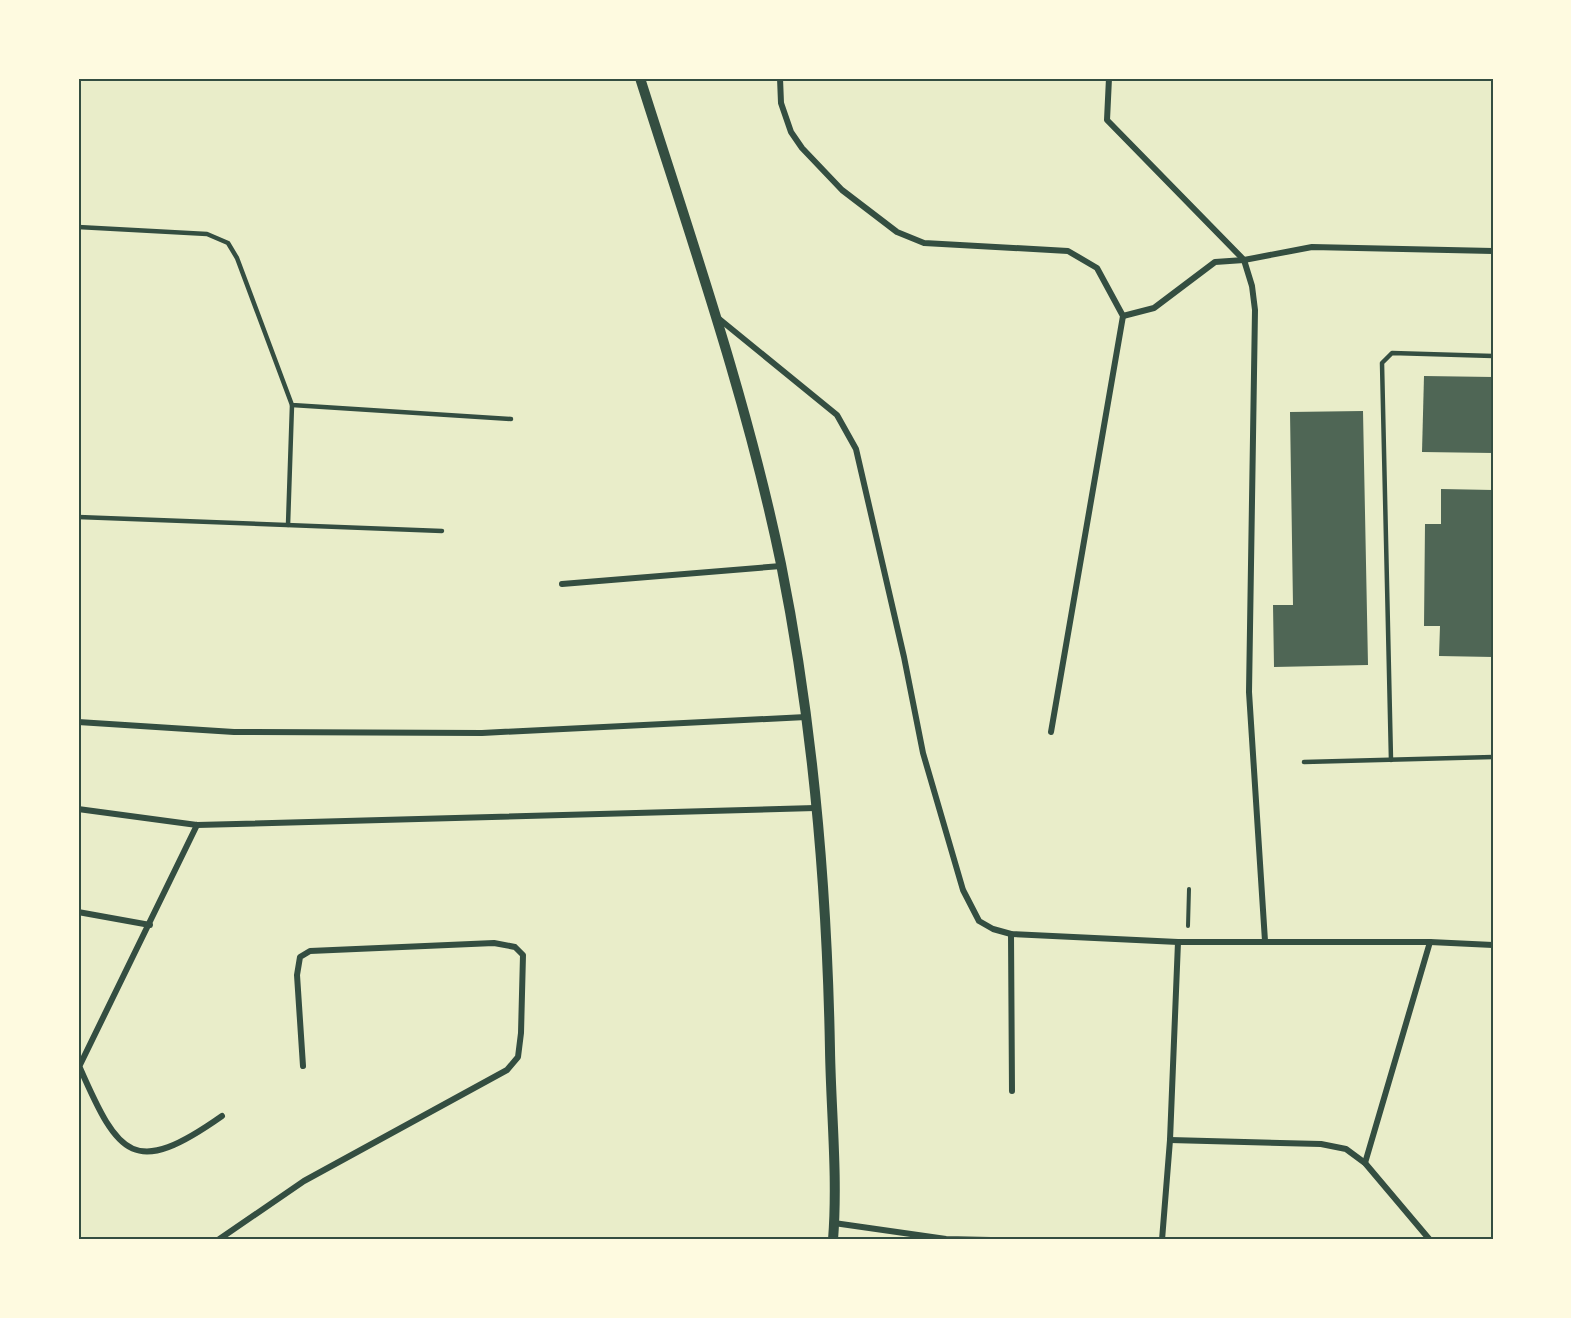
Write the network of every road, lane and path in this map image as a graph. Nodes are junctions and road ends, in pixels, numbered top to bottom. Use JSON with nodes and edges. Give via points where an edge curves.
{"nodes":[{"id":1,"x":640,"y":78,"type":"edge"},
{"id":2,"x":780,"y":78,"type":"edge"},
{"id":3,"x":1109,"y":78,"type":"edge"},
{"id":4,"x":78,"y":227,"type":"edge"},
{"id":5,"x":1493,"y":251,"type":"edge"},
{"id":6,"x":1244,"y":260,"type":"junction"},
{"id":7,"x":715,"y":316,"type":"junction"},
{"id":8,"x":1123,"y":316,"type":"junction"},
{"id":9,"x":1493,"y":356,"type":"edge"},
{"id":10,"x":292,"y":405,"type":"junction"},
{"id":11,"x":511,"y":418,"type":"dead end"},
{"id":12,"x":78,"y":517,"type":"edge"},
{"id":13,"x":288,"y":525,"type":"junction"},
{"id":14,"x":442,"y":531,"type":"dead end"},
{"id":15,"x":781,"y":566,"type":"junction"},
{"id":16,"x":562,"y":584,"type":"dead end"},
{"id":17,"x":806,"y":717,"type":"junction"},
{"id":18,"x":78,"y":722,"type":"edge"},
{"id":19,"x":1051,"y":732,"type":"dead end"},
{"id":20,"x":1493,"y":757,"type":"edge"},
{"id":21,"x":1391,"y":760,"type":"junction"},
{"id":22,"x":1304,"y":762,"type":"dead end"},
{"id":23,"x":815,"y":808,"type":"junction"},
{"id":24,"x":78,"y":809,"type":"edge"},
{"id":25,"x":197,"y":825,"type":"junction"},
{"id":26,"x":1189,"y":889,"type":"dead end"},
{"id":27,"x":78,"y":912,"type":"edge"},
{"id":28,"x":150,"y":925,"type":"junction"},
{"id":29,"x":1011,"y":934,"type":"junction"},
{"id":30,"x":1265,"y":941,"type":"junction"},
{"id":31,"x":1178,"y":942,"type":"junction"},
{"id":32,"x":1188,"y":942,"type":"junction"},
{"id":33,"x":1430,"y":942,"type":"junction"},
{"id":34,"x":1493,"y":945,"type":"edge"},
{"id":35,"x":303,"y":1066,"type":"dead end"},
{"id":36,"x":79,"y":1068,"type":"edge"},
{"id":37,"x":1012,"y":1091,"type":"dead end"},
{"id":38,"x":222,"y":1116,"type":"dead end"},
{"id":39,"x":1170,"y":1140,"type":"junction"},
{"id":40,"x":1365,"y":1163,"type":"junction"},
{"id":41,"x":834,"y":1223,"type":"junction"},
{"id":42,"x":218,"y":1240,"type":"edge"},
{"id":43,"x":833,"y":1240,"type":"edge"},
{"id":44,"x":991,"y":1240,"type":"edge"},
{"id":45,"x":1162,"y":1240,"type":"edge"},
{"id":46,"x":1430,"y":1240,"type":"edge"}],
"edges":[{"from":1,"to":7,"type":"street"},
{"from":2,"to":8,"type":"street","via":[[781,103],[791,132],[802,148],[842,190],[897,232],[924,243],[1068,251],[1097,268]]},
{"from":3,"to":6,"type":"street","via":[[1107,120]]},
{"from":4,"to":10,"type":"lane","via":[[207,234],[228,243]]},
{"from":5,"to":6,"type":"street","via":[[1312,247]]},
{"from":6,"to":8,"type":"street","via":[[1215,262],[1154,308]]},
{"from":6,"to":30,"type":"street","via":[[1255,310],[1248,692]]},
{"from":7,"to":15,"type":"street","via":[[743,409]]},
{"from":7,"to":29,"type":"street","via":[[837,416],[856,449],[923,753],[963,890],[979,921]]},
{"from":8,"to":19,"type":"street"},
{"from":9,"to":21,"type":"lane","via":[[1392,352],[1382,363]]},
{"from":10,"to":11,"type":"lane"},
{"from":10,"to":13,"type":"lane"},
{"from":12,"to":13,"type":"lane"},
{"from":13,"to":14,"type":"lane"},
{"from":15,"to":16,"type":"street"},
{"from":15,"to":17,"type":"street"},
{"from":17,"to":18,"type":"street","via":[[482,734],[234,732]]},
{"from":17,"to":23,"type":"street"},
{"from":20,"to":21,"type":"lane"},
{"from":21,"to":22,"type":"lane"},
{"from":23,"to":25,"type":"street"},
{"from":23,"to":41,"type":"street","via":[[829,988]]},
{"from":24,"to":25,"type":"street"},
{"from":25,"to":28,"type":"street"},
{"from":26,"to":32,"type":"path"},
{"from":27,"to":28,"type":"street"},
{"from":28,"to":36,"type":"street"},
{"from":29,"to":31,"type":"street"},
{"from":29,"to":37,"type":"street"},
{"from":30,"to":32,"type":"street"},
{"from":30,"to":33,"type":"street"},
{"from":31,"to":32,"type":"street"},
{"from":31,"to":39,"type":"street"},
{"from":33,"to":34,"type":"street"},
{"from":33,"to":40,"type":"street"},
{"from":35,"to":42,"type":"street","via":[[297,975],[300,957],[310,951],[494,943],[515,947],[523,955],[518,1057],[507,1070],[304,1181]]},
{"from":36,"to":38,"type":"street","via":[[102,1119],[120,1143],[139,1152],[190,1139]]},
{"from":39,"to":40,"type":"street","via":[[1321,1144],[1346,1149]]},
{"from":39,"to":45,"type":"street"},
{"from":40,"to":46,"type":"street"},
{"from":41,"to":43,"type":"street"},
{"from":41,"to":44,"type":"street","via":[[946,1239]]}]}
